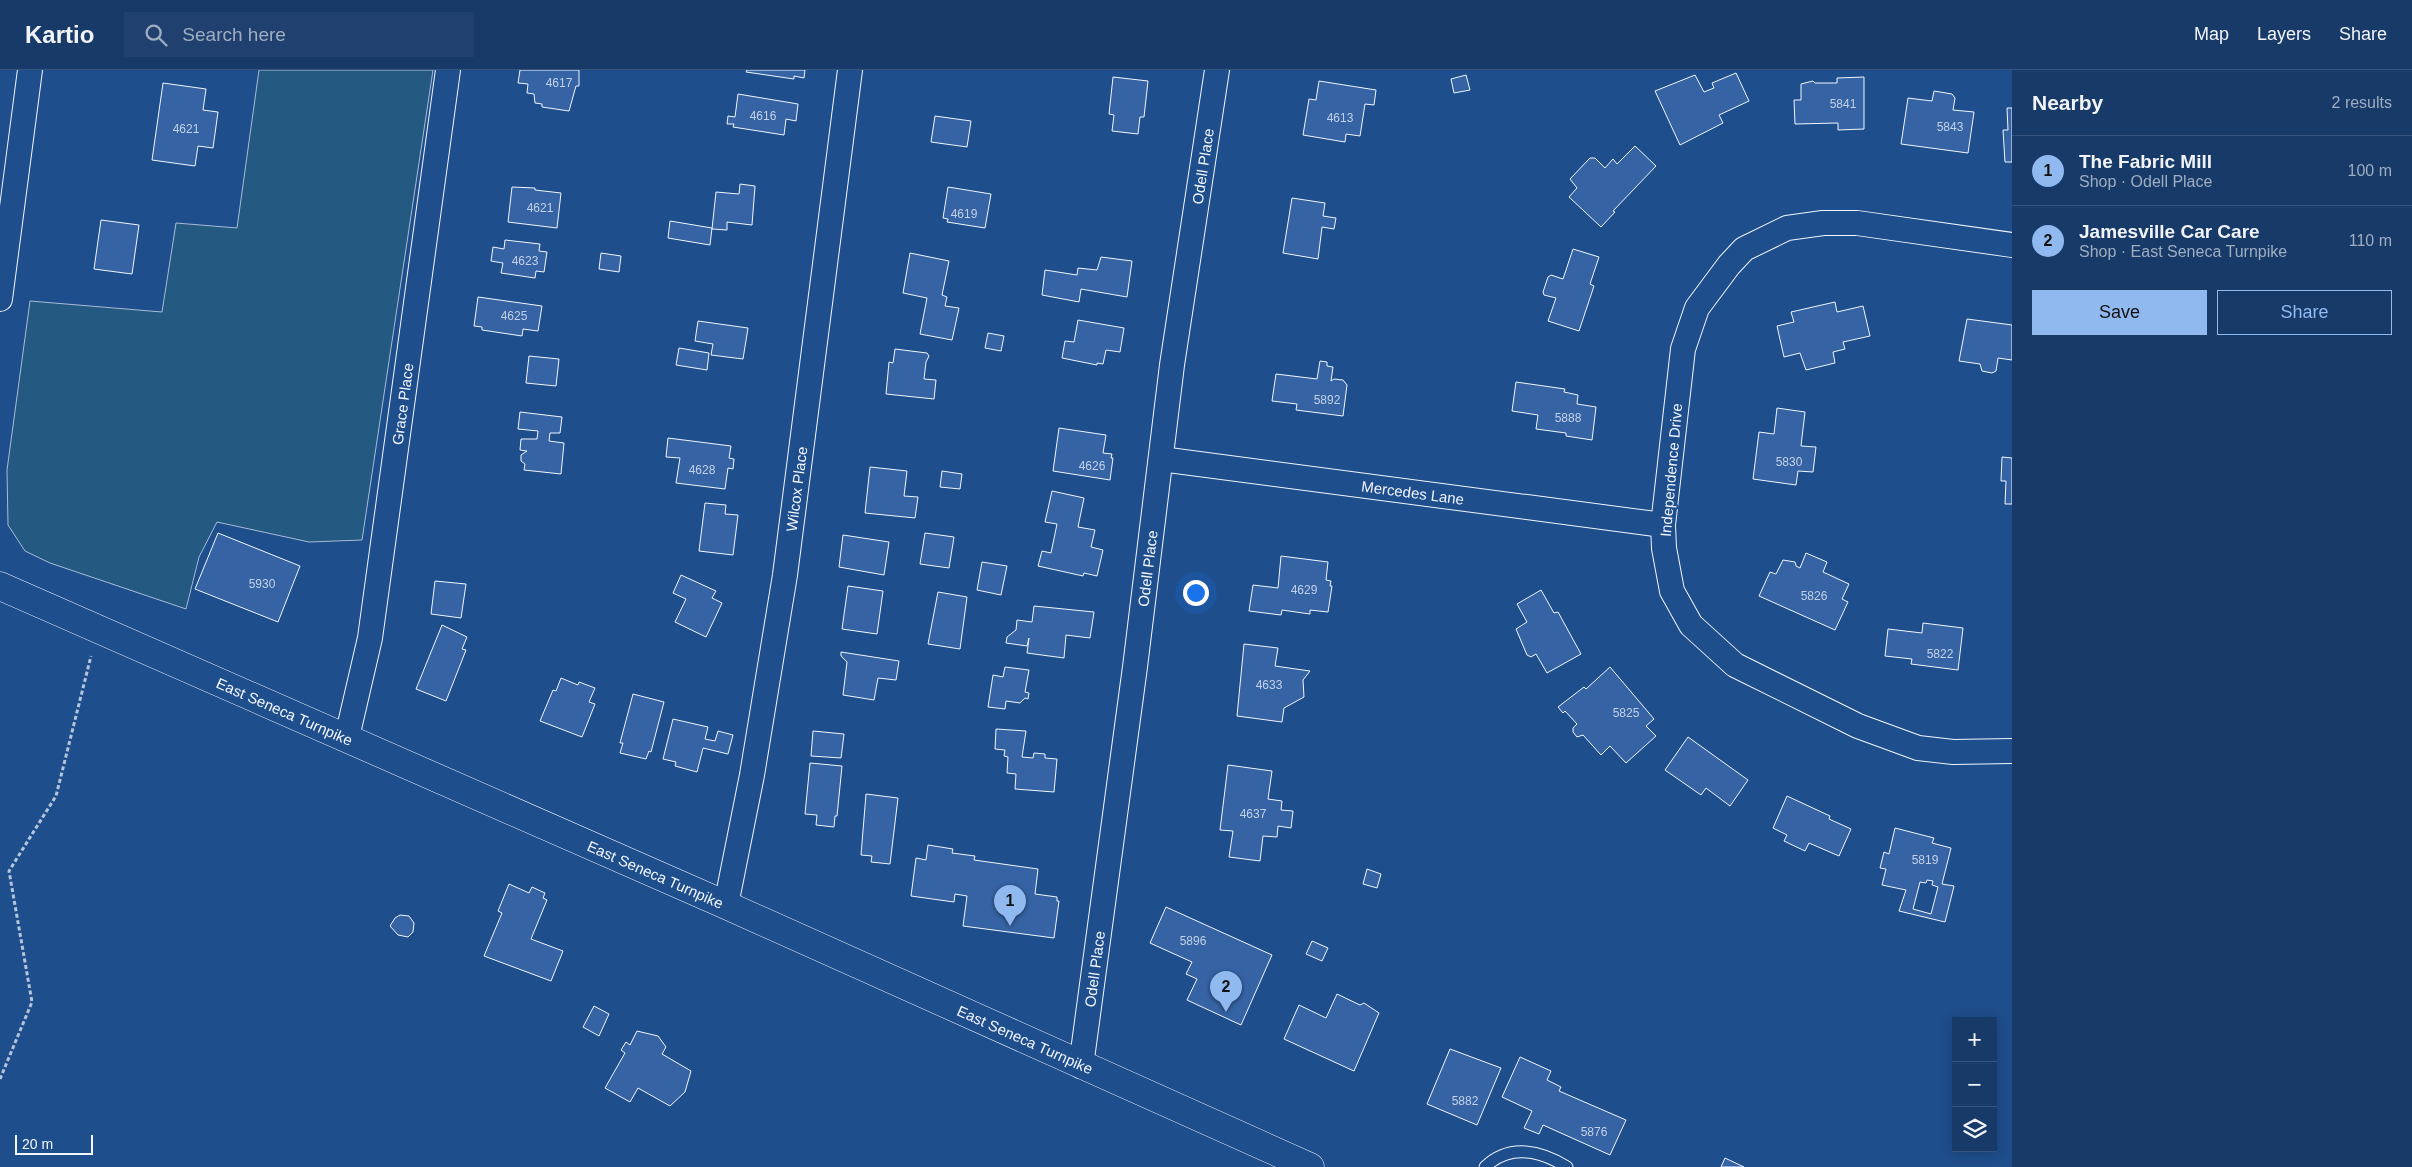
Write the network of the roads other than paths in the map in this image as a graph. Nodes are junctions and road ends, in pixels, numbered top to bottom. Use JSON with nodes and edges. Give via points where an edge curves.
{"nodes":[{"id":1,"x":30,"y":70,"type":"edge"},
{"id":2,"x":448,"y":70,"type":"edge"},
{"id":3,"x":850,"y":70,"type":"edge"},
{"id":4,"x":1216,"y":70,"type":"edge"},
{"id":5,"x":2012,"y":245,"type":"edge"},
{"id":6,"x":0,"y":299,"type":"edge"},
{"id":7,"x":1161,"y":459,"type":"junction"},
{"id":8,"x":1663,"y":525,"type":"junction"},
{"id":9,"x":0,"y":586,"type":"edge"},
{"id":10,"x":347,"y":737,"type":"junction"},
{"id":11,"x":2012,"y":751,"type":"edge"},
{"id":12,"x":726,"y":905,"type":"junction"},
{"id":13,"x":1082,"y":1066,"type":"junction"},
{"id":14,"x":1310,"y":1167,"type":"edge"},
{"id":15,"x":1486,"y":1167,"type":"edge"},
{"id":16,"x":1567,"y":1167,"type":"edge"}],
"edges":[{"from":1,"to":6,"type":"street"},
{"from":2,"to":10,"type":"street","name":"Grace Place","via":[[370,638]]},
{"from":3,"to":12,"type":"street","name":"Wilcox Place","via":[[786,575],[752,776]]},
{"from":4,"to":7,"type":"street","name":"Odell Place","via":[[1173,356]]},
{"from":5,"to":8,"type":"street","name":"Independence Drive","via":[[1857,223],[1823,223],[1787,228],[1744,249],[1697,308],[1683,349]]},
{"from":7,"to":8,"type":"street","name":"Mercedes Lane"},
{"from":7,"to":13,"type":"street","name":"Odell Place"},
{"from":8,"to":11,"type":"street","name":"Independence Drive","via":[[1672,591],[1691,625],[1735,665],[1858,726],[1918,748],[1953,752]]},
{"from":9,"to":10,"type":"main road","name":"East Seneca Turnpike"},
{"from":10,"to":12,"type":"main road","name":"East Seneca Turnpike"},
{"from":12,"to":13,"type":"main road","name":"East Seneca Turnpike"},
{"from":13,"to":14,"type":"main road","name":"East Seneca Turnpike"},
{"from":15,"to":16,"type":"lane","via":[[1508,1154],[1528,1151],[1548,1155]]}]}
